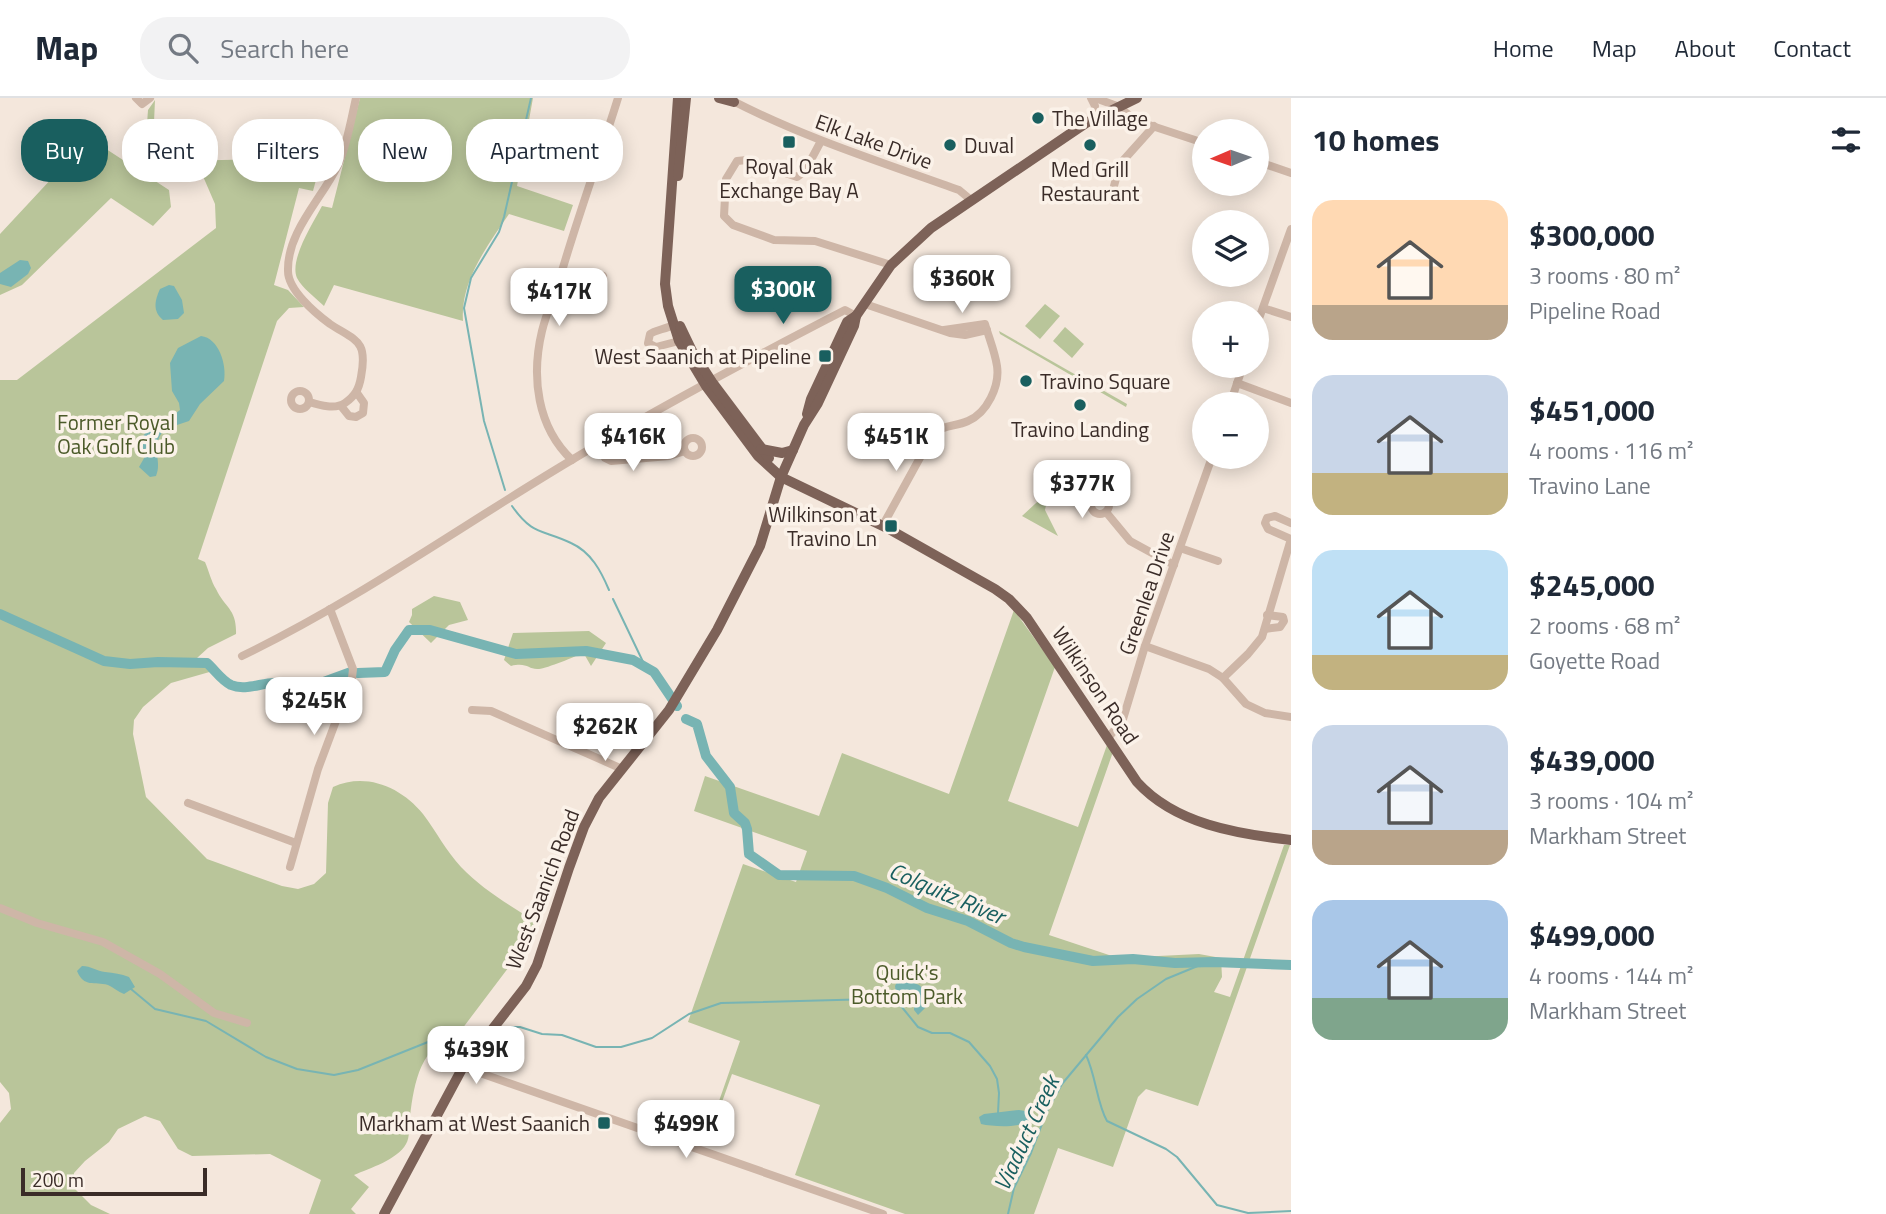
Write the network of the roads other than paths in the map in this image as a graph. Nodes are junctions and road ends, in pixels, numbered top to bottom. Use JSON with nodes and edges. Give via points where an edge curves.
{"nodes":[{"id":1,"x":136,"y":98,"type":"edge"},
{"id":2,"x":150,"y":98,"type":"edge"},
{"id":3,"x":356,"y":98,"type":"edge"},
{"id":4,"x":618,"y":98,"type":"edge"},
{"id":5,"x":678,"y":98,"type":"edge"},
{"id":6,"x":686,"y":98,"type":"edge"},
{"id":7,"x":696,"y":98,"type":"edge"},
{"id":8,"x":719,"y":98,"type":"edge"},
{"id":9,"x":1093,"y":98,"type":"edge"},
{"id":10,"x":1137,"y":98,"type":"edge"},
{"id":11,"x":731,"y":100,"type":"edge"},
{"id":12,"x":1117,"y":106,"type":"junction"},
{"id":13,"x":685,"y":113,"type":"junction"},
{"id":14,"x":1093,"y":119,"type":"junction"},
{"id":15,"x":1154,"y":126,"type":"junction"},
{"id":16,"x":1192,"y":139,"type":"edge"},
{"id":17,"x":821,"y":141,"type":"junction"},
{"id":18,"x":1269,"y":165,"type":"edge"},
{"id":19,"x":1291,"y":173,"type":"edge"},
{"id":20,"x":1114,"y":186,"type":"dead end"},
{"id":21,"x":971,"y":200,"type":"junction"},
{"id":22,"x":1291,"y":229,"type":"edge"},
{"id":23,"x":891,"y":265,"type":"junction"},
{"id":24,"x":562,"y":273,"type":"junction"},
{"id":25,"x":603,"y":276,"type":"dead end"},
{"id":26,"x":593,"y":282,"type":"junction"},
{"id":27,"x":598,"y":293,"type":"dead end"},
{"id":28,"x":1265,"y":301,"type":"edge"},
{"id":29,"x":865,"y":304,"type":"junction"},
{"id":30,"x":1269,"y":310,"type":"edge"},
{"id":31,"x":856,"y":316,"type":"junction"},
{"id":32,"x":1291,"y":317,"type":"edge"},
{"id":33,"x":673,"y":326,"type":"junction"},
{"id":34,"x":679,"y":341,"type":"junction"},
{"id":35,"x":1239,"y":378,"type":"edge"},
{"id":36,"x":1237,"y":383,"type":"junction"},
{"id":37,"x":709,"y":384,"type":"junction"},
{"id":38,"x":1234,"y":392,"type":"edge"},
{"id":39,"x":357,"y":393,"type":"junction"},
{"id":40,"x":309,"y":402,"type":"dead end"},
{"id":41,"x":1291,"y":403,"type":"edge"},
{"id":42,"x":341,"y":406,"type":"junction"},
{"id":43,"x":598,"y":445,"type":"junction"},
{"id":44,"x":761,"y":449,"type":"junction"},
{"id":45,"x":793,"y":450,"type":"junction"},
{"id":46,"x":685,"y":451,"type":"dead end"},
{"id":47,"x":572,"y":460,"type":"junction"},
{"id":48,"x":1208,"y":469,"type":"edge"},
{"id":49,"x":782,"y":474,"type":"junction"},
{"id":50,"x":1106,"y":512,"type":"dead end"},
{"id":51,"x":1291,"y":523,"type":"edge"},
{"id":52,"x":883,"y":525,"type":"junction"},
{"id":53,"x":1180,"y":548,"type":"junction"},
{"id":54,"x":1217,"y":561,"type":"dead end"},
{"id":55,"x":1174,"y":565,"type":"junction"},
{"id":56,"x":330,"y":608,"type":"junction"},
{"id":57,"x":1267,"y":615,"type":"junction"},
{"id":58,"x":1265,"y":629,"type":"junction"},
{"id":59,"x":1145,"y":646,"type":"junction"},
{"id":60,"x":242,"y":656,"type":"dead end"},
{"id":61,"x":1223,"y":678,"type":"junction"},
{"id":62,"x":472,"y":710,"type":"dead end"},
{"id":63,"x":1291,"y":717,"type":"edge"},
{"id":64,"x":1110,"y":737,"type":"junction"},
{"id":65,"x":620,"y":768,"type":"junction"},
{"id":66,"x":188,"y":803,"type":"dead end"},
{"id":67,"x":1291,"y":840,"type":"edge"},
{"id":68,"x":296,"y":843,"type":"junction"},
{"id":69,"x":290,"y":867,"type":"dead end"},
{"id":70,"x":0,"y":908,"type":"edge"},
{"id":71,"x":247,"y":1023,"type":"dead end"},
{"id":72,"x":463,"y":1067,"type":"junction"},
{"id":73,"x":384,"y":1214,"type":"edge"},
{"id":74,"x":883,"y":1214,"type":"edge"}],
"edges":[{"from":1,"to":2,"type":"street","via":[[142,104]]},
{"from":3,"to":39,"type":"street","via":[[340,159],[301,226],[288,273],[290,283],[321,316],[359,344],[363,367]]},
{"from":4,"to":24,"type":"street"},
{"from":5,"to":33,"type":"main road","via":[[665,284]]},
{"from":6,"to":13,"type":"main road"},
{"from":7,"to":13,"type":"main road"},
{"from":8,"to":11,"type":"main road"},
{"from":9,"to":12,"type":"street"},
{"from":9,"to":14,"type":"street"},
{"from":10,"to":12,"type":"main road","name":"West Saanich Road"},
{"from":11,"to":17,"type":"street","name":"Elk Lake Drive"},
{"from":12,"to":14,"type":"main road","name":"West Saanich Road"},
{"from":12,"to":15,"type":"street","via":[[1130,118]]},
{"from":13,"to":37,"type":"main road","via":[[671,292],[683,334]]},
{"from":14,"to":21,"type":"main road","name":"West Saanich Road"},
{"from":15,"to":16,"type":"street"},
{"from":15,"to":20,"type":"street","via":[[1120,164]]},
{"from":17,"to":21,"type":"street","name":"Elk Lake Drive","via":[[958,190]]},
{"from":17,"to":23,"type":"street","via":[[797,177],[747,160],[737,162],[726,179],[724,216],[733,225],[774,240],[815,241]]},
{"from":18,"to":19,"type":"street"},
{"from":21,"to":23,"type":"main road","name":"West Saanich Road"},
{"from":22,"to":28,"type":"street"},
{"from":23,"to":29,"type":"main road","name":"West Saanich Road"},
{"from":24,"to":26,"type":"street"},
{"from":24,"to":47,"type":"street","via":[[542,333],[538,389],[545,424]]},
{"from":25,"to":26,"type":"street"},
{"from":26,"to":27,"type":"street"},
{"from":29,"to":31,"type":"main road","name":"West Saanich Road"},
{"from":29,"to":52,"type":"street","via":[[944,330],[986,327],[997,367],[992,395],[976,417],[933,434],[897,500],[897,510]]},
{"from":30,"to":32,"type":"street"},
{"from":31,"to":37,"type":"street","via":[[845,310]]},
{"from":31,"to":45,"type":"main road","name":"West Saanich Road","via":[[846,323]]},
{"from":33,"to":34,"type":"main road"},
{"from":33,"to":34,"type":"street","via":[[653,332],[649,343],[656,348]]},
{"from":34,"to":37,"type":"main road"},
{"from":35,"to":36,"type":"street"},
{"from":36,"to":38,"type":"street"},
{"from":36,"to":41,"type":"street"},
{"from":37,"to":43,"type":"street"},
{"from":37,"to":44,"type":"main road"},
{"from":37,"to":49,"type":"main road","via":[[752,449]]},
{"from":39,"to":42,"type":"street"},
{"from":39,"to":42,"type":"street","via":[[364,403],[363,413],[349,416]]},
{"from":40,"to":42,"type":"street"},
{"from":43,"to":46,"type":"street","via":[[611,461]]},
{"from":43,"to":47,"type":"street"},
{"from":44,"to":45,"type":"main road","via":[[772,453]]},
{"from":44,"to":49,"type":"main road"},
{"from":45,"to":49,"type":"main road","name":"West Saanich Road"},
{"from":47,"to":56,"type":"street"},
{"from":48,"to":53,"type":"street","name":"Greenlea Drive"},
{"from":49,"to":52,"type":"main road","name":"Wilkinson Road"},
{"from":49,"to":65,"type":"main road","name":"West Saanich Road","via":[[760,546],[712,640],[669,710]]},
{"from":50,"to":55,"type":"street","via":[[1130,541]]},
{"from":51,"to":57,"type":"street","via":[[1275,516],[1265,523],[1268,529],[1291,539]]},
{"from":52,"to":64,"type":"main road","name":"Wilkinson Road","via":[[1009,599]]},
{"from":53,"to":54,"type":"street"},
{"from":53,"to":55,"type":"street","name":"Greenlea Drive"},
{"from":55,"to":59,"type":"street","name":"Greenlea Drive"},
{"from":56,"to":60,"type":"street","via":[[299,629]]},
{"from":56,"to":68,"type":"street","via":[[353,668],[352,678]]},
{"from":57,"to":58,"type":"street"},
{"from":57,"to":58,"type":"street","via":[[1284,621],[1280,627]]},
{"from":58,"to":61,"type":"street","via":[[1251,651]]},
{"from":59,"to":61,"type":"street"},
{"from":59,"to":64,"type":"street","name":"Greenlea Drive","via":[[1123,719]]},
{"from":61,"to":63,"type":"street","via":[[1245,704]]},
{"from":62,"to":65,"type":"street","via":[[491,711]]},
{"from":64,"to":67,"type":"main road","name":"Wilkinson Road","via":[[1137,782],[1165,807],[1234,832]]},
{"from":65,"to":72,"type":"main road","name":"West Saanich Road","via":[[584,827],[526,986]]},
{"from":66,"to":68,"type":"street"},
{"from":68,"to":69,"type":"street"},
{"from":70,"to":71,"type":"street","via":[[103,942],[160,974],[214,1013]]},
{"from":72,"to":73,"type":"main road","name":"West Saanich Road"},
{"from":72,"to":74,"type":"street"}]}
